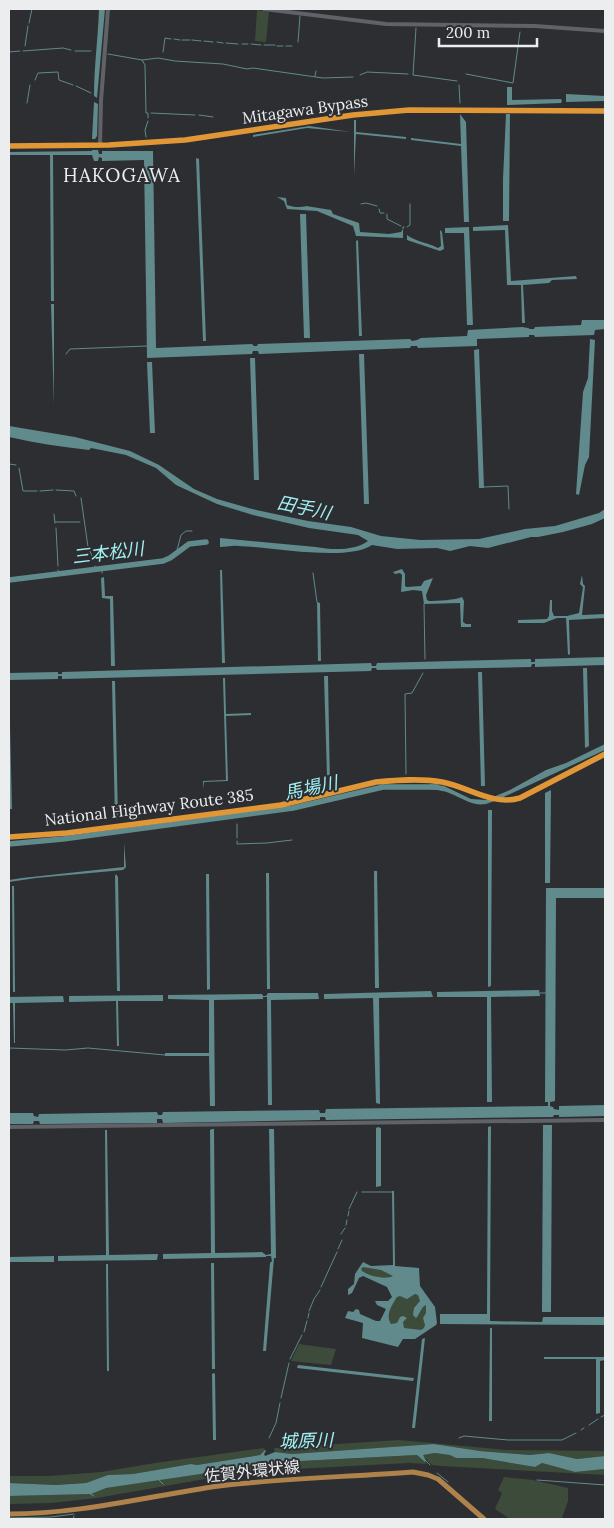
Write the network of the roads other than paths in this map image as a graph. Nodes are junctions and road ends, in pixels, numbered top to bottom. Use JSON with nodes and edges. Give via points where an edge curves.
{"nodes":[{"id":1,"x":108,"y":9,"type":"edge"},
{"id":2,"x":264,"y":9,"type":"edge"},
{"id":3,"x":605,"y":30,"type":"edge"},
{"id":4,"x":605,"y":111,"type":"edge"},
{"id":5,"x":100,"y":145,"type":"junction"},
{"id":6,"x":9,"y":146,"type":"edge"},
{"id":7,"x":605,"y":754,"type":"edge"},
{"id":8,"x":9,"y":837,"type":"edge"},
{"id":9,"x":605,"y":1120,"type":"edge"},
{"id":10,"x":9,"y":1128,"type":"edge"},
{"id":11,"x":9,"y":1514,"type":"edge"},
{"id":12,"x":484,"y":1519,"type":"edge"}],
"edges":[{"from":1,"to":5,"type":"street"},
{"from":2,"to":3,"type":"street","via":[[386,24]]},
{"from":4,"to":5,"type":"highway","name":"Mitagawa Bypass","via":[[409,110],[185,140]]},
{"from":5,"to":6,"type":"highway","name":"Mitagawa Bypass"},
{"from":7,"to":8,"type":"highway","name":"National Highway Route 385","via":[[510,801],[500,801],[442,782],[376,782],[282,805],[67,833]]},
{"from":9,"to":10,"type":"street"},
{"from":11,"to":12,"type":"main road","name":"佐賀外環状線","via":[[79,1509],[264,1481],[412,1472],[438,1479]]}]}
